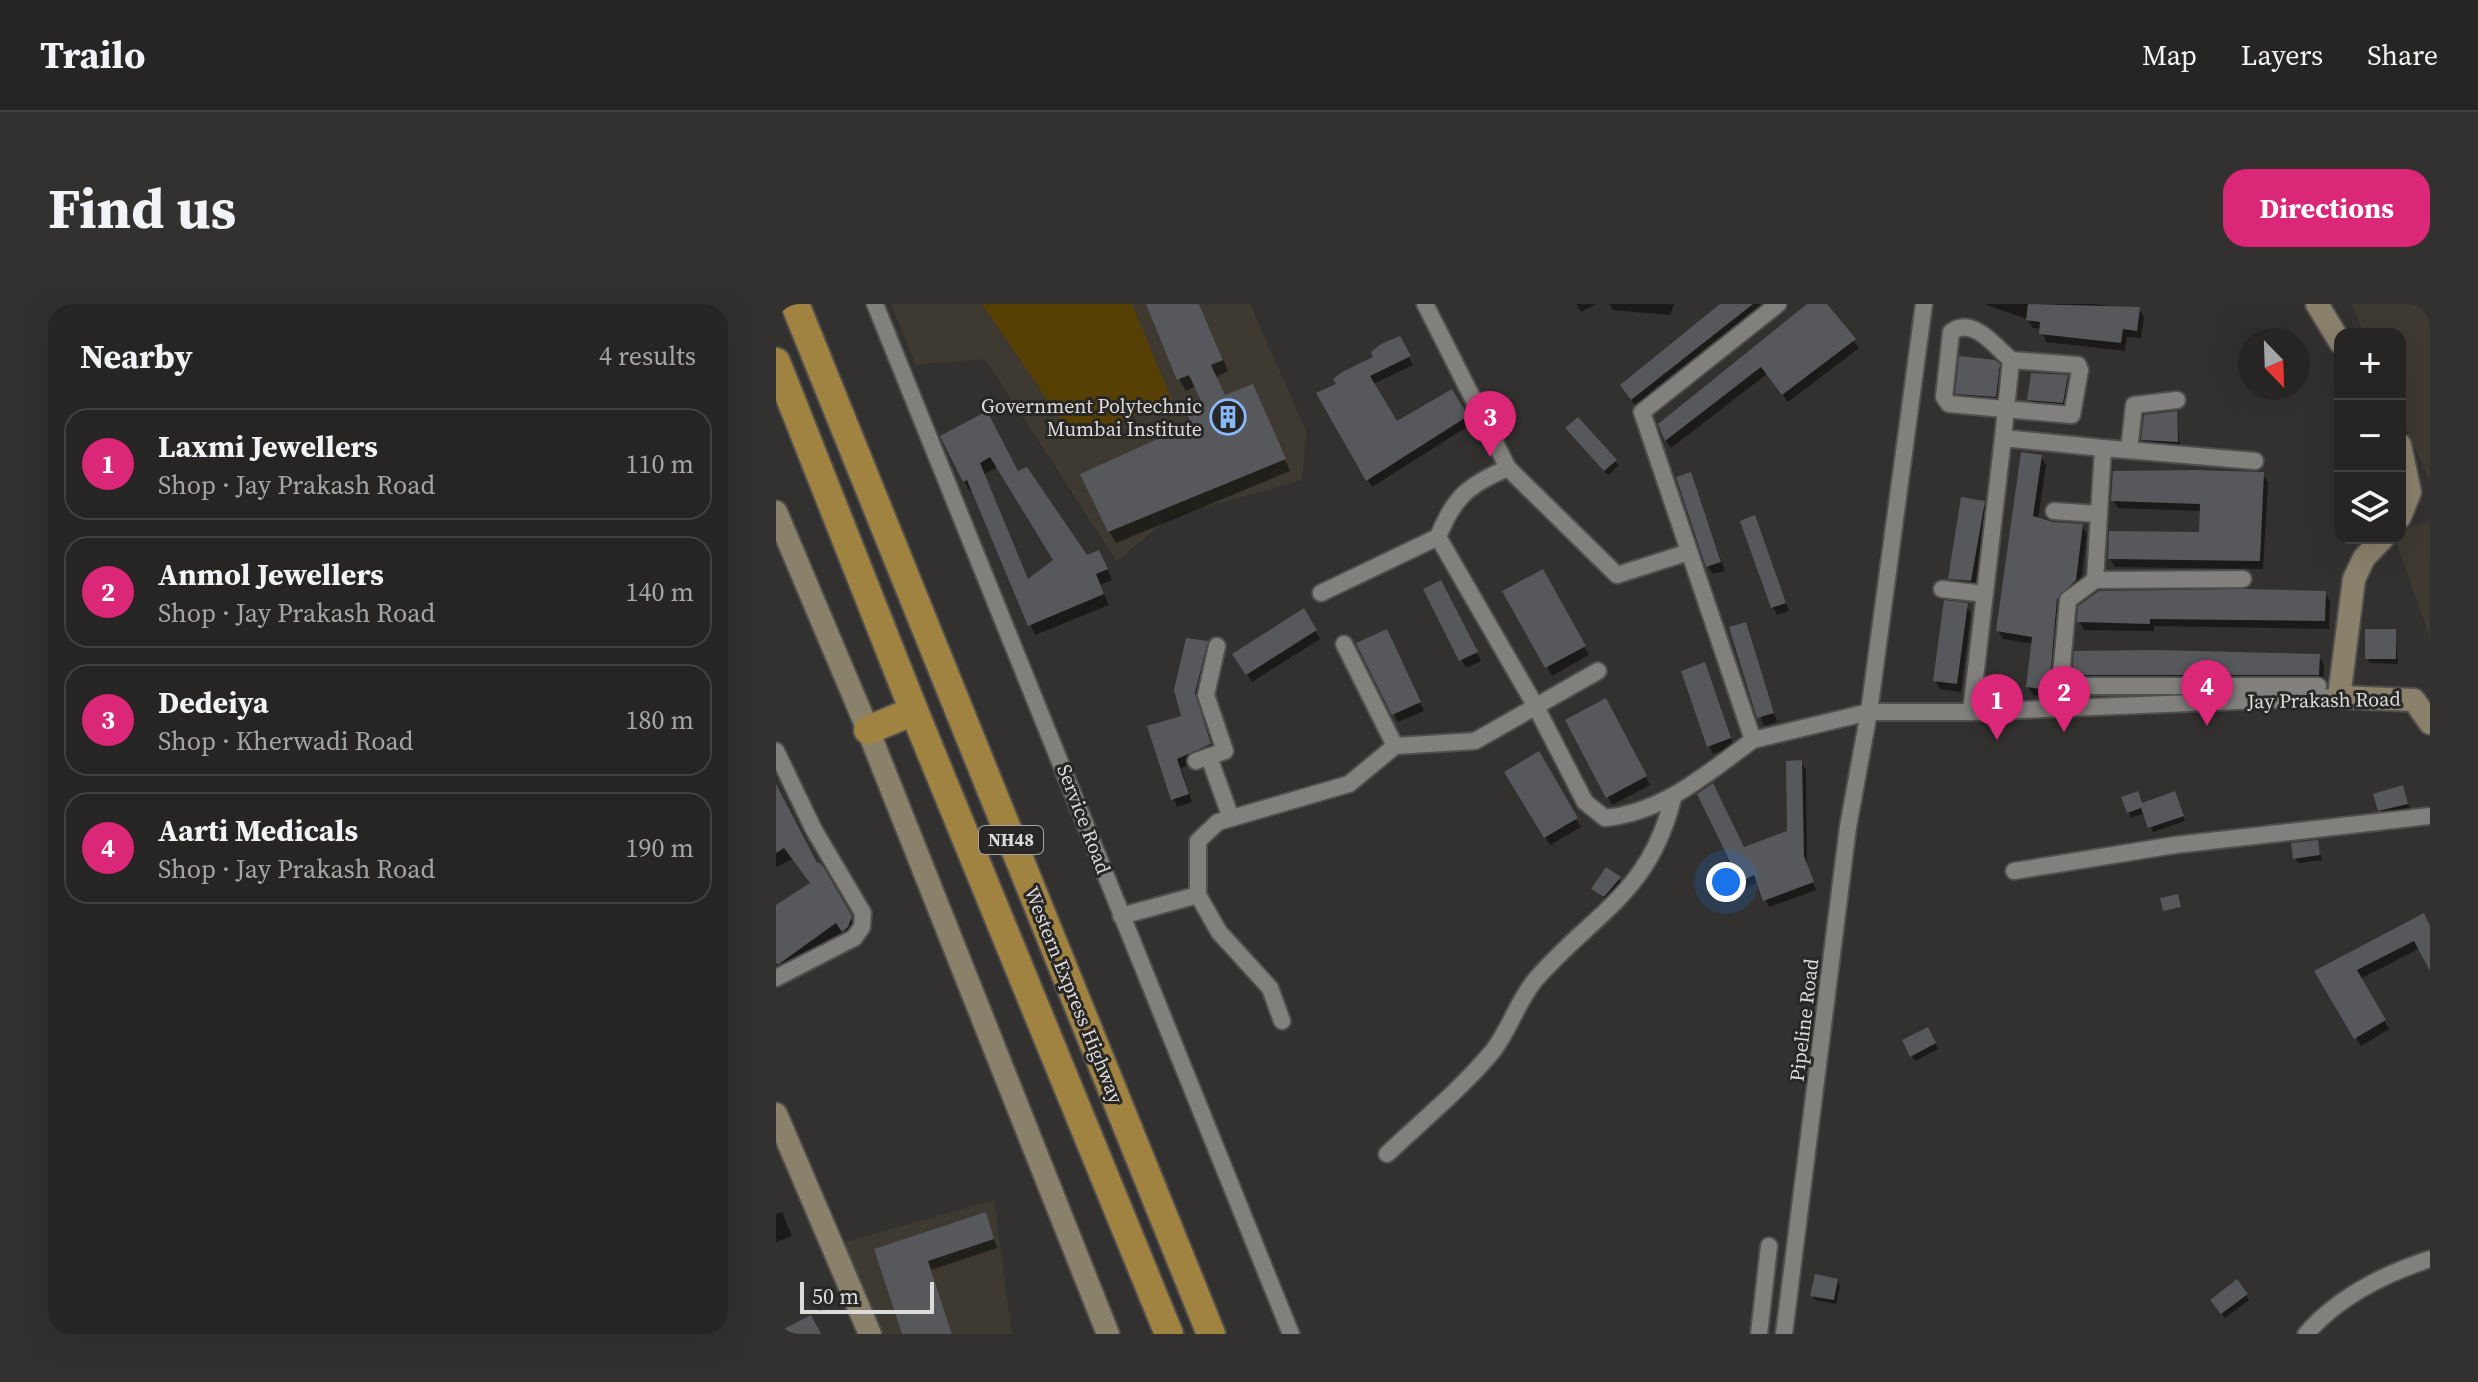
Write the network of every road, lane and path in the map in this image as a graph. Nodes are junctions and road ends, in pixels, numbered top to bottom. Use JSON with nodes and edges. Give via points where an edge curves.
{"nodes":[{"id":1,"x":795,"y":304,"type":"edge"},
{"id":2,"x":805,"y":304,"type":"edge"},
{"id":3,"x":875,"y":304,"type":"edge"},
{"id":4,"x":1425,"y":304,"type":"edge"},
{"id":5,"x":1778,"y":304,"type":"edge"},
{"id":6,"x":1924,"y":304,"type":"edge"},
{"id":7,"x":2317,"y":304,"type":"edge"},
{"id":8,"x":2334,"y":332,"type":"edge"},
{"id":9,"x":811,"y":345,"type":"junction"},
{"id":10,"x":2011,"y":360,"type":"junction"},
{"id":11,"x":776,"y":363,"type":"edge"},
{"id":12,"x":2177,"y":400,"type":"dead end"},
{"id":13,"x":2006,"y":411,"type":"junction"},
{"id":14,"x":2003,"y":438,"type":"junction"},
{"id":15,"x":2103,"y":448,"type":"junction"},
{"id":16,"x":2129,"y":450,"type":"junction"},
{"id":17,"x":2255,"y":461,"type":"dead end"},
{"id":18,"x":1508,"y":468,"type":"junction"},
{"id":19,"x":2406,"y":473,"type":"edge"},
{"id":20,"x":2406,"y":502,"type":"edge"},
{"id":21,"x":2054,"y":511,"type":"dead end"},
{"id":22,"x":776,"y":512,"type":"edge"},
{"id":23,"x":2099,"y":514,"type":"junction"},
{"id":24,"x":1438,"y":537,"type":"junction"},
{"id":25,"x":2377,"y":544,"type":"edge"},
{"id":26,"x":1689,"y":552,"type":"junction"},
{"id":27,"x":2243,"y":579,"type":"dead end"},
{"id":28,"x":2095,"y":580,"type":"junction"},
{"id":29,"x":1942,"y":589,"type":"dead end"},
{"id":30,"x":1321,"y":593,"type":"dead end"},
{"id":31,"x":1985,"y":594,"type":"junction"},
{"id":32,"x":1344,"y":644,"type":"dead end"},
{"id":33,"x":1217,"y":646,"type":"dead end"},
{"id":34,"x":1598,"y":671,"type":"dead end"},
{"id":35,"x":2060,"y":686,"type":"junction"},
{"id":36,"x":2318,"y":686,"type":"dead end"},
{"id":37,"x":2339,"y":697,"type":"junction"},
{"id":38,"x":1535,"y":705,"type":"junction"},
{"id":39,"x":2058,"y":708,"type":"junction"},
{"id":40,"x":914,"y":711,"type":"junction"},
{"id":41,"x":1869,"y":712,"type":"junction"},
{"id":42,"x":1971,"y":712,"type":"junction"},
{"id":43,"x":2430,"y":723,"type":"edge"},
{"id":44,"x":868,"y":730,"type":"junction"},
{"id":45,"x":1753,"y":740,"type":"junction"},
{"id":46,"x":1395,"y":746,"type":"junction"},
{"id":47,"x":776,"y":751,"type":"edge"},
{"id":48,"x":1673,"y":798,"type":"junction"},
{"id":49,"x":2430,"y":816,"type":"edge"},
{"id":50,"x":1231,"y":818,"type":"junction"},
{"id":51,"x":2014,"y":871,"type":"dead end"},
{"id":52,"x":1198,"y":895,"type":"junction"},
{"id":53,"x":1121,"y":916,"type":"junction"},
{"id":54,"x":776,"y":978,"type":"edge"},
{"id":55,"x":1282,"y":1021,"type":"dead end"},
{"id":56,"x":776,"y":1114,"type":"edge"},
{"id":57,"x":1387,"y":1154,"type":"dead end"},
{"id":58,"x":1769,"y":1246,"type":"dead end"},
{"id":59,"x":2430,"y":1259,"type":"edge"},
{"id":60,"x":870,"y":1334,"type":"edge"},
{"id":61,"x":1108,"y":1334,"type":"edge"},
{"id":62,"x":1169,"y":1334,"type":"edge"},
{"id":63,"x":1211,"y":1334,"type":"edge"},
{"id":64,"x":1291,"y":1334,"type":"edge"},
{"id":65,"x":1759,"y":1334,"type":"edge"},
{"id":66,"x":1784,"y":1334,"type":"edge"},
{"id":67,"x":2306,"y":1334,"type":"edge"}],
"edges":[{"from":1,"to":9,"type":"highway","number":"NH48"},
{"from":2,"to":9,"type":"highway"},
{"from":3,"to":53,"type":"street","name":"Service Road"},
{"from":4,"to":18,"type":"street"},
{"from":5,"to":26,"type":"street","via":[[1642,412]]},
{"from":6,"to":41,"type":"street","name":"Pipeline Road"},
{"from":7,"to":8,"type":"street"},
{"from":9,"to":63,"type":"highway","name":"Western Express Highway","number":"NH48"},
{"from":10,"to":13,"type":"street"},
{"from":10,"to":13,"type":"street","via":[[2078,365],[2080,370],[2072,415]]},
{"from":10,"to":13,"type":"street","via":[[1974,328],[1951,332],[1946,401]]},
{"from":11,"to":40,"type":"highway","name":"Western Express Highway","number":"NH48"},
{"from":12,"to":16,"type":"street","via":[[2134,405]]},
{"from":13,"to":14,"type":"street"},
{"from":14,"to":15,"type":"street"},
{"from":14,"to":31,"type":"street"},
{"from":15,"to":16,"type":"street"},
{"from":15,"to":23,"type":"street"},
{"from":16,"to":17,"type":"street"},
{"from":18,"to":24,"type":"street","via":[[1482,479],[1451,506]]},
{"from":18,"to":26,"type":"street","via":[[1617,575]]},
{"from":19,"to":20,"type":"street"},
{"from":21,"to":23,"type":"street"},
{"from":22,"to":44,"type":"street"},
{"from":23,"to":28,"type":"street"},
{"from":24,"to":30,"type":"street"},
{"from":24,"to":38,"type":"street"},
{"from":25,"to":37,"type":"street","via":[[2354,579]]},
{"from":26,"to":45,"type":"street"},
{"from":27,"to":28,"type":"street"},
{"from":28,"to":35,"type":"street","via":[[2068,600]]},
{"from":29,"to":31,"type":"street"},
{"from":31,"to":42,"type":"street"},
{"from":32,"to":46,"type":"street"},
{"from":33,"to":50,"type":"street","via":[[1206,695],[1225,749],[1202,759]]},
{"from":34,"to":38,"type":"street"},
{"from":35,"to":36,"type":"street"},
{"from":35,"to":39,"type":"street"},
{"from":37,"to":39,"type":"street","name":"Jay Prakash Road"},
{"from":37,"to":43,"type":"street","name":"Jay Prakash Road","via":[[2414,700]]},
{"from":38,"to":46,"type":"street","via":[[1475,741]]},
{"from":38,"to":48,"type":"street","via":[[1585,802],[1605,818],[1634,815]]},
{"from":39,"to":42,"type":"street","name":"Jay Prakash Road"},
{"from":40,"to":44,"type":"highway"},
{"from":40,"to":62,"type":"highway","name":"Western Express Highway","number":"NH48"},
{"from":41,"to":42,"type":"street","name":"Jay Prakash Road"},
{"from":41,"to":45,"type":"street","name":"Jay Prakash Road"},
{"from":41,"to":66,"type":"street","name":"Pipeline Road","via":[[1848,827]]},
{"from":44,"to":61,"type":"street"},
{"from":45,"to":48,"type":"street"},
{"from":46,"to":50,"type":"street","via":[[1349,784]]},
{"from":47,"to":54,"type":"street","via":[[863,913],[854,938]]},
{"from":48,"to":57,"type":"street","via":[[1660,839],[1622,898],[1536,979],[1494,1050]]},
{"from":49,"to":51,"type":"street","via":[[2175,845]]},
{"from":50,"to":52,"type":"street","via":[[1206,829],[1198,841]]},
{"from":52,"to":53,"type":"street"},
{"from":52,"to":55,"type":"street","via":[[1219,932],[1274,995]]},
{"from":53,"to":64,"type":"street","name":"Service Road"},
{"from":56,"to":60,"type":"street"},
{"from":58,"to":65,"type":"street"},
{"from":59,"to":67,"type":"street","via":[[2390,1272],[2322,1315]]}]}
